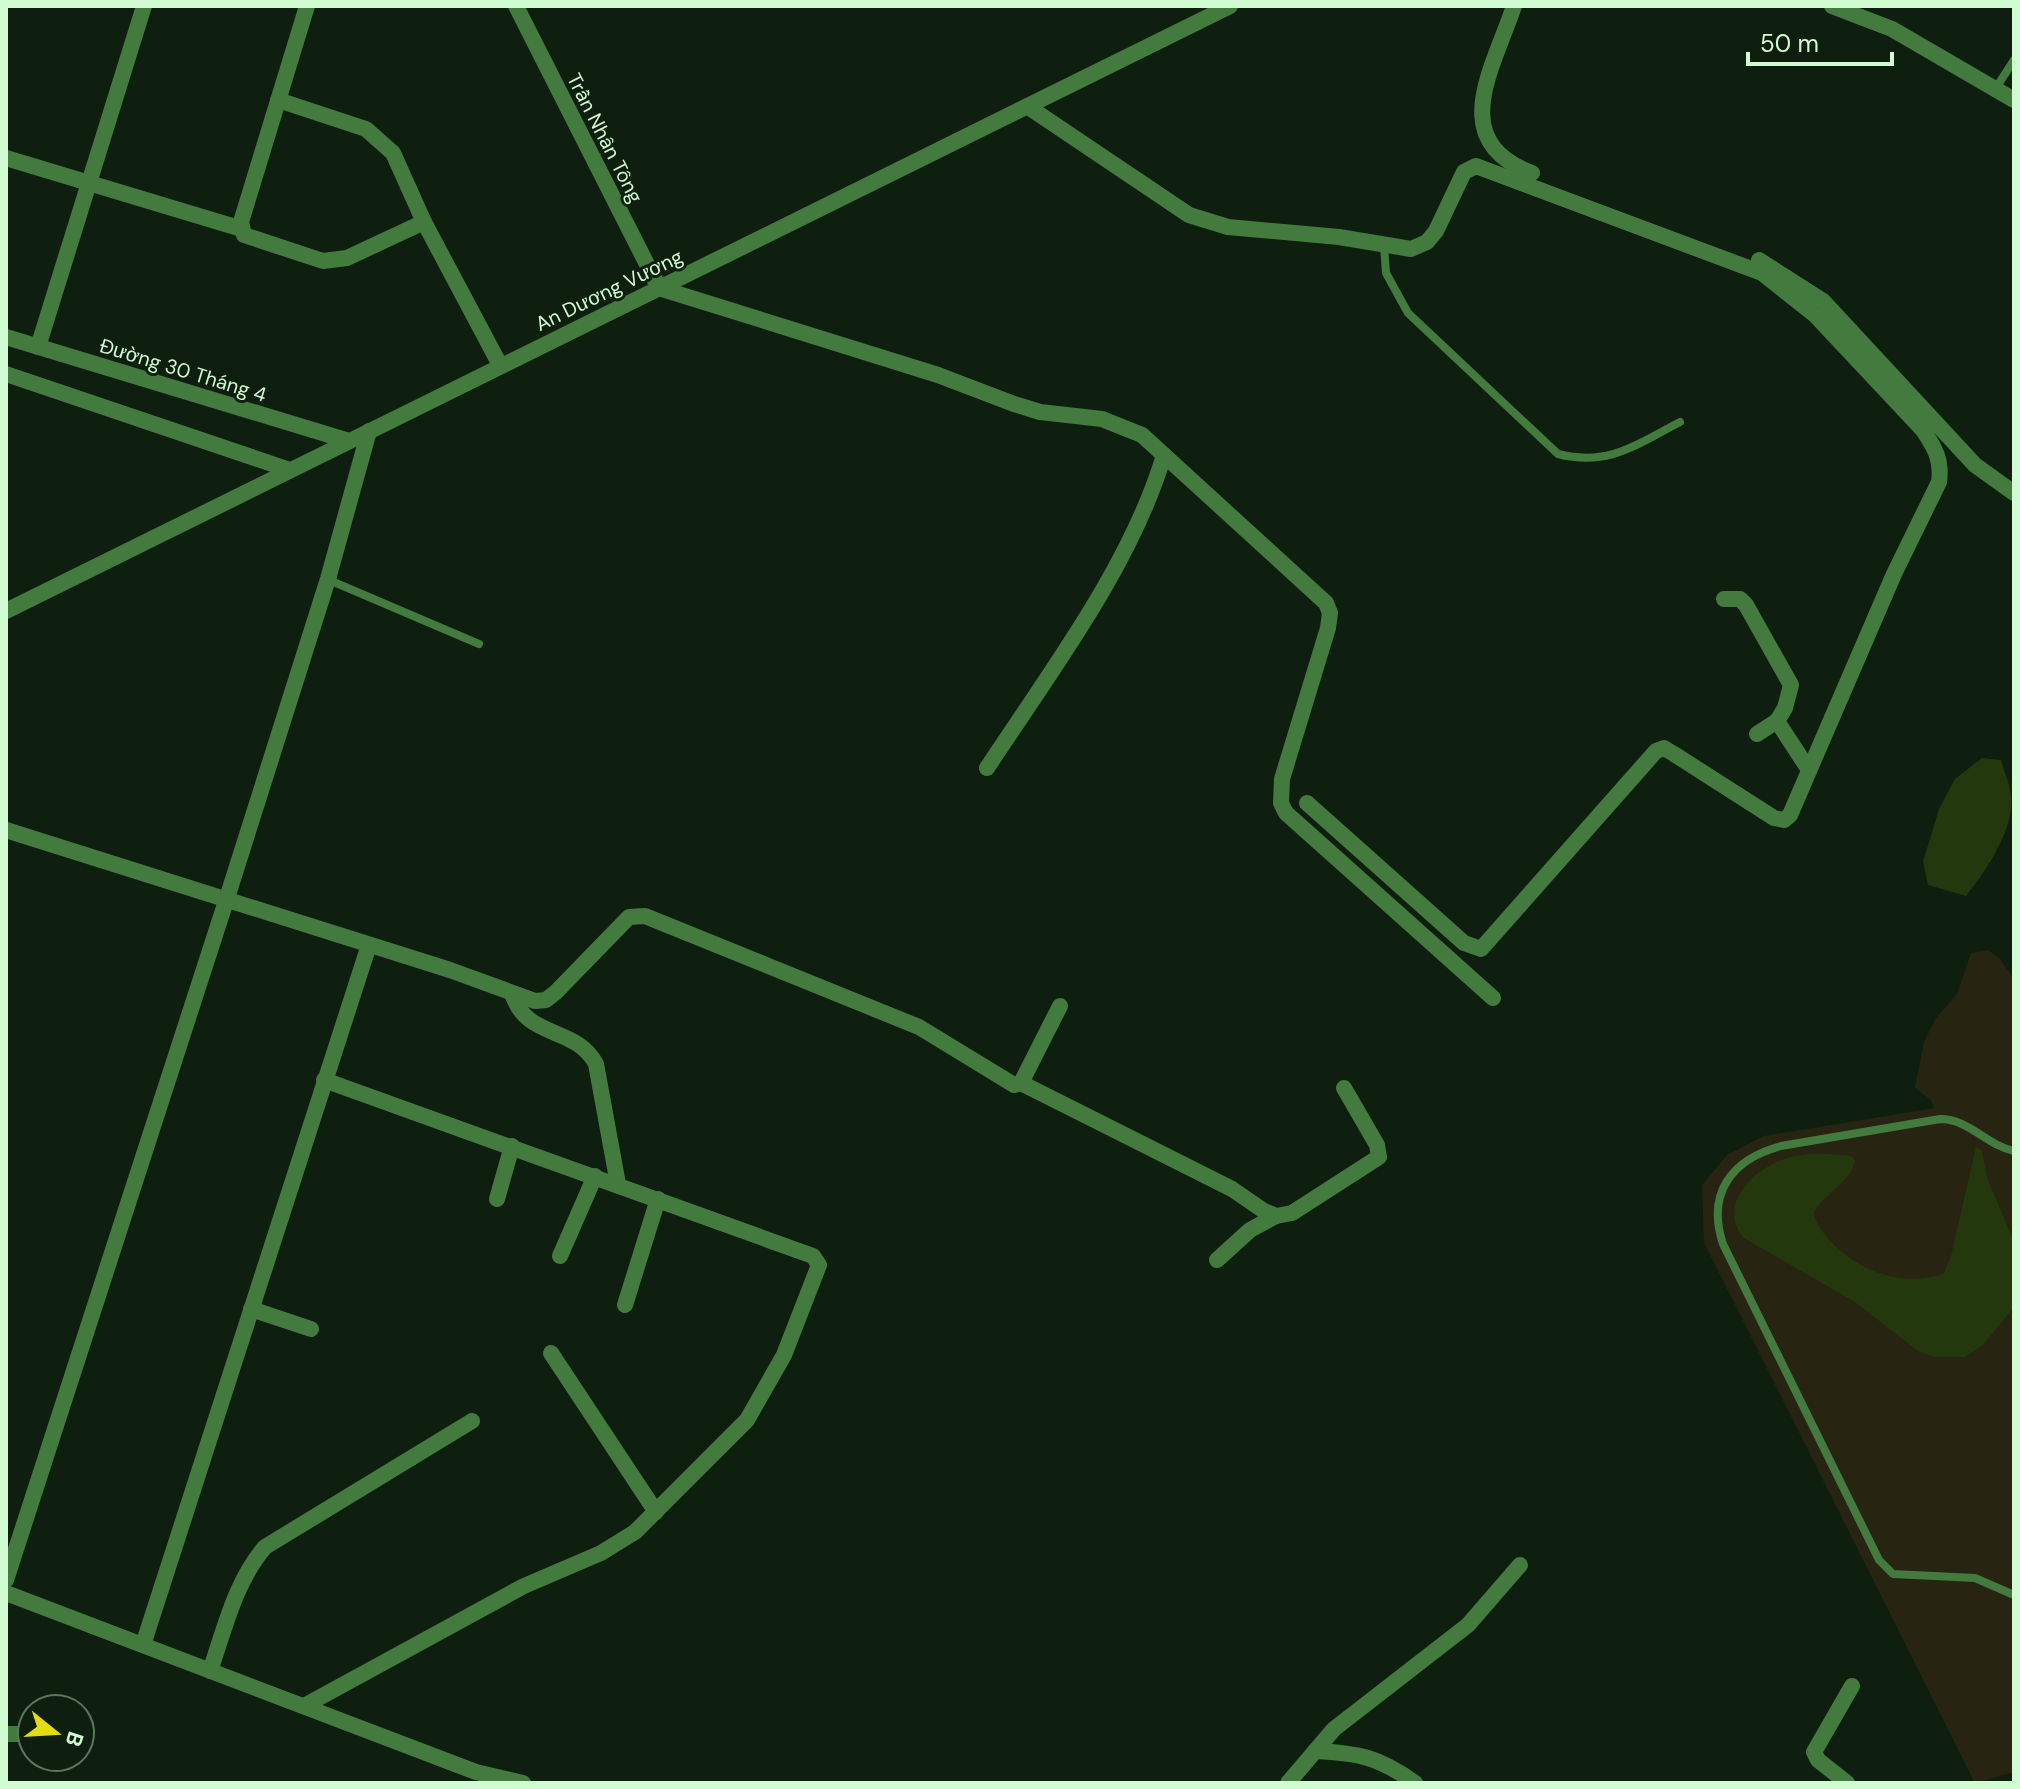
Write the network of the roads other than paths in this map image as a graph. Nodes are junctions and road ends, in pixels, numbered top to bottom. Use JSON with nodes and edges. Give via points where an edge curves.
{"nodes":[{"id":1,"x":144,"y":6,"type":"edge"},
{"id":2,"x":307,"y":6,"type":"edge"},
{"id":3,"x":516,"y":6,"type":"edge"},
{"id":4,"x":1230,"y":6,"type":"edge"},
{"id":5,"x":1514,"y":6,"type":"edge"},
{"id":6,"x":1832,"y":6,"type":"edge"},
{"id":7,"x":2014,"y":60,"type":"edge"},
{"id":8,"x":1996,"y":88,"type":"junction"},
{"id":9,"x":278,"y":100,"type":"junction"},
{"id":10,"x":2014,"y":100,"type":"edge"},
{"id":11,"x":1027,"y":106,"type":"junction"},
{"id":12,"x":6,"y":158,"type":"edge"},
{"id":13,"x":89,"y":183,"type":"junction"},
{"id":14,"x":424,"y":222,"type":"junction"},
{"id":15,"x":242,"y":229,"type":"junction"},
{"id":16,"x":1384,"y":246,"type":"junction"},
{"id":17,"x":659,"y":288,"type":"junction"},
{"id":18,"x":6,"y":337,"type":"edge"},
{"id":19,"x":38,"y":347,"type":"junction"},
{"id":20,"x":500,"y":365,"type":"junction"},
{"id":21,"x":6,"y":374,"type":"edge"},
{"id":22,"x":1680,"y":422,"type":"dead end"},
{"id":23,"x":369,"y":431,"type":"junction"},
{"id":24,"x":349,"y":441,"type":"junction"},
{"id":25,"x":1164,"y":455,"type":"junction"},
{"id":26,"x":290,"y":470,"type":"junction"},
{"id":27,"x":2014,"y":493,"type":"edge"},
{"id":28,"x":328,"y":579,"type":"junction"},
{"id":29,"x":1724,"y":599,"type":"dead end"},
{"id":30,"x":6,"y":611,"type":"edge"},
{"id":31,"x":479,"y":644,"type":"dead end"},
{"id":32,"x":1777,"y":721,"type":"junction"},
{"id":33,"x":1757,"y":734,"type":"dead end"},
{"id":34,"x":987,"y":768,"type":"dead end"},
{"id":35,"x":1809,"y":770,"type":"junction"},
{"id":36,"x":1307,"y":803,"type":"dead end"},
{"id":37,"x":6,"y":830,"type":"edge"},
{"id":38,"x":227,"y":898,"type":"junction"},
{"id":39,"x":369,"y":945,"type":"junction"},
{"id":40,"x":512,"y":993,"type":"junction"},
{"id":41,"x":1493,"y":998,"type":"dead end"},
{"id":42,"x":1060,"y":1006,"type":"dead end"},
{"id":43,"x":324,"y":1080,"type":"junction"},
{"id":44,"x":1021,"y":1083,"type":"junction"},
{"id":45,"x":1344,"y":1088,"type":"dead end"},
{"id":46,"x":512,"y":1146,"type":"junction"},
{"id":47,"x":2014,"y":1151,"type":"edge"},
{"id":48,"x":595,"y":1176,"type":"junction"},
{"id":49,"x":618,"y":1184,"type":"junction"},
{"id":50,"x":497,"y":1199,"type":"dead end"},
{"id":51,"x":658,"y":1199,"type":"junction"},
{"id":52,"x":1276,"y":1216,"type":"junction"},
{"id":53,"x":560,"y":1256,"type":"dead end"},
{"id":54,"x":1217,"y":1260,"type":"dead end"},
{"id":55,"x":625,"y":1305,"type":"dead end"},
{"id":56,"x":251,"y":1309,"type":"junction"},
{"id":57,"x":311,"y":1329,"type":"dead end"},
{"id":58,"x":551,"y":1353,"type":"dead end"},
{"id":59,"x":472,"y":1421,"type":"dead end"},
{"id":60,"x":656,"y":1512,"type":"junction"},
{"id":61,"x":1520,"y":1565,"type":"dead end"},
{"id":62,"x":6,"y":1580,"type":"edge"},
{"id":63,"x":6,"y":1593,"type":"edge"},
{"id":64,"x":2014,"y":1595,"type":"edge"},
{"id":65,"x":143,"y":1645,"type":"junction"},
{"id":66,"x":210,"y":1671,"type":"junction"},
{"id":67,"x":1852,"y":1686,"type":"dead end"},
{"id":68,"x":304,"y":1706,"type":"junction"},
{"id":69,"x":1315,"y":1751,"type":"junction"},
{"id":70,"x":474,"y":1778,"type":"edge"},
{"id":71,"x":523,"y":1783,"type":"edge"},
{"id":72,"x":1288,"y":1783,"type":"edge"},
{"id":73,"x":1415,"y":1783,"type":"edge"},
{"id":74,"x":1847,"y":1783,"type":"edge"}],
"edges":[{"from":1,"to":13,"type":"street"},
{"from":2,"to":9,"type":"street"},
{"from":3,"to":17,"type":"street","name":"Trần Nhân Tông"},
{"from":4,"to":11,"type":"street","name":"An Dương Vương"},
{"from":5,"to":27,"type":"street","via":[[1481,105],[1481,128],[1497,156],[1782,271],[1823,301],[1975,465]]},
{"from":6,"to":8,"type":"street","via":[[1892,29]]},
{"from":7,"to":8,"type":"lane"},
{"from":8,"to":10,"type":"street"},
{"from":9,"to":14,"type":"street","via":[[366,129],[393,153]]},
{"from":9,"to":15,"type":"street"},
{"from":11,"to":16,"type":"street","via":[[1189,215],[1228,227]]},
{"from":11,"to":17,"type":"street","name":"An Dương Vương"},
{"from":12,"to":13,"type":"street"},
{"from":13,"to":15,"type":"street"},
{"from":13,"to":19,"type":"street"},
{"from":14,"to":15,"type":"street","via":[[347,258],[323,261],[244,235]]},
{"from":14,"to":20,"type":"street"},
{"from":16,"to":22,"type":"lane","via":[[1386,273],[1408,313],[1558,454],[1580,460],[1610,457]]},
{"from":16,"to":35,"type":"street","via":[[1411,249],[1427,242],[1464,172],[1486,167],[1762,273],[1815,315],[1923,430],[1939,458],[1939,482]]},
{"from":17,"to":20,"type":"street","name":"An Dương Vương"},
{"from":17,"to":25,"type":"street","via":[[1040,412],[1121,424]]},
{"from":18,"to":19,"type":"street","name":"Đường 30 Tháng 4"},
{"from":19,"to":24,"type":"street","name":"Đường 30 Tháng 4"},
{"from":20,"to":23,"type":"street","name":"An Dương Vương"},
{"from":21,"to":26,"type":"street"},
{"from":23,"to":24,"type":"street","name":"An Dương Vương"},
{"from":23,"to":28,"type":"street"},
{"from":24,"to":26,"type":"street","name":"An Dương Vương"},
{"from":25,"to":34,"type":"street","via":[[1138,518],[1083,621]]},
{"from":25,"to":41,"type":"street","via":[[1326,603],[1330,613],[1282,779],[1286,813]]},
{"from":26,"to":30,"type":"street","name":"An Dương Vương"},
{"from":28,"to":31,"type":"lane"},
{"from":28,"to":38,"type":"street"},
{"from":29,"to":32,"type":"street","via":[[1740,599],[1746,605],[1791,685]]},
{"from":32,"to":33,"type":"street"},
{"from":32,"to":35,"type":"street"},
{"from":35,"to":36,"type":"street","via":[[1784,820],[1664,748],[1656,751],[1481,949],[1464,943]]},
{"from":37,"to":38,"type":"street"},
{"from":38,"to":39,"type":"street"},
{"from":38,"to":62,"type":"street"},
{"from":39,"to":40,"type":"street"},
{"from":39,"to":43,"type":"street"},
{"from":40,"to":44,"type":"street","via":[[546,1000],[636,915],[786,970],[919,1027],[1005,1083]]},
{"from":40,"to":49,"type":"street","via":[[522,1016],[582,1044],[590,1053]]},
{"from":42,"to":44,"type":"street"},
{"from":43,"to":46,"type":"street"},
{"from":43,"to":56,"type":"street"},
{"from":44,"to":52,"type":"street"},
{"from":45,"to":52,"type":"street","via":[[1379,1157],[1292,1213]]},
{"from":46,"to":48,"type":"street"},
{"from":46,"to":50,"type":"street"},
{"from":47,"to":64,"type":"lane","via":[[1957,1119],[1781,1146],[1762,1151],[1731,1171],[1717,1212],[1723,1244],[1879,1560],[1893,1574],[1975,1578]]},
{"from":48,"to":49,"type":"street"},
{"from":48,"to":53,"type":"street"},
{"from":49,"to":51,"type":"street"},
{"from":51,"to":55,"type":"street"},
{"from":51,"to":60,"type":"street","via":[[813,1256],[819,1265],[784,1355],[747,1420]]},
{"from":52,"to":54,"type":"street","via":[[1250,1230]]},
{"from":56,"to":57,"type":"street"},
{"from":56,"to":65,"type":"street"},
{"from":58,"to":60,"type":"street"},
{"from":59,"to":66,"type":"street","via":[[265,1547],[238,1590]]},
{"from":60,"to":68,"type":"street","via":[[601,1553],[524,1586]]},
{"from":61,"to":69,"type":"street","via":[[1468,1625],[1334,1729]]},
{"from":63,"to":65,"type":"street"},
{"from":65,"to":66,"type":"street"},
{"from":66,"to":68,"type":"street"},
{"from":67,"to":74,"type":"street","via":[[1814,1752]]},
{"from":68,"to":70,"type":"street"},
{"from":69,"to":72,"type":"street"},
{"from":69,"to":73,"type":"street","via":[[1363,1754]]},
{"from":70,"to":71,"type":"street"}]}
